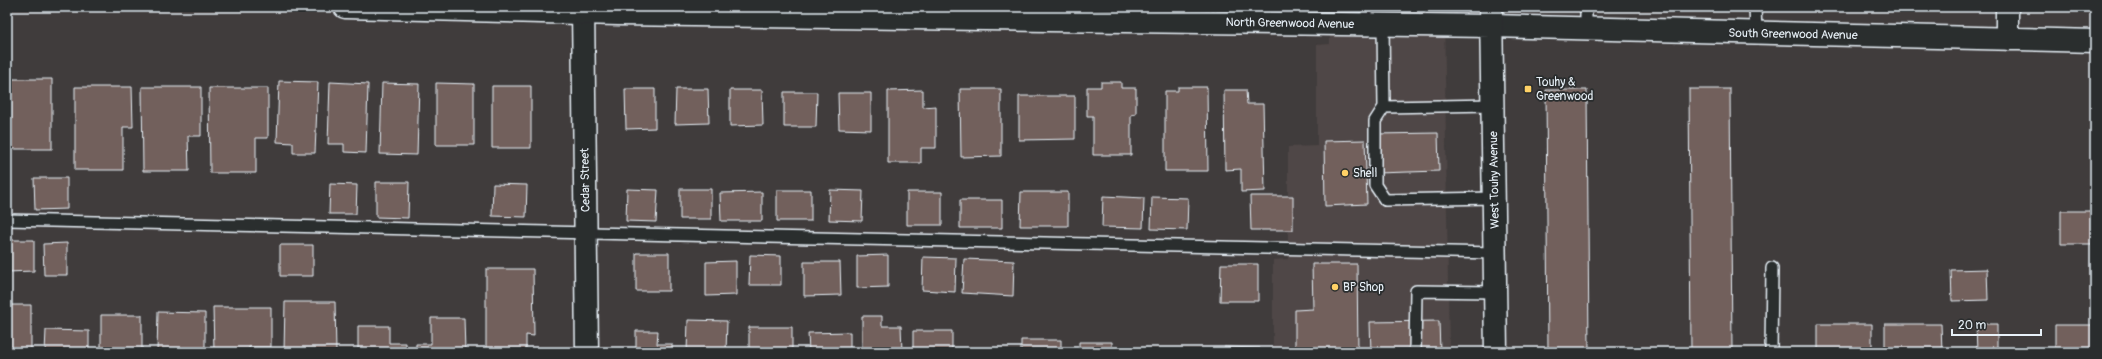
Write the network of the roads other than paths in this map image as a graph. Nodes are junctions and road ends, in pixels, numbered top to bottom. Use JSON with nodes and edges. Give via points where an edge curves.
{"nodes":[{"id":1,"x":345,"y":7,"type":"edge"},
{"id":2,"x":1586,"y":7,"type":"edge"},
{"id":3,"x":1756,"y":7,"type":"edge"},
{"id":4,"x":2007,"y":7,"type":"edge"},
{"id":5,"x":583,"y":10,"type":"edge"},
{"id":6,"x":1492,"y":17,"type":"edge"},
{"id":7,"x":1372,"y":19,"type":"edge"},
{"id":8,"x":1586,"y":28,"type":"junction"},
{"id":9,"x":1756,"y":33,"type":"junction"},
{"id":10,"x":2008,"y":39,"type":"junction"},
{"id":11,"x":2095,"y":41,"type":"edge"},
{"id":12,"x":1493,"y":106,"type":"junction"},
{"id":13,"x":1384,"y":107,"type":"junction"},
{"id":14,"x":1494,"y":198,"type":"junction"},
{"id":15,"x":7,"y":220,"type":"edge"},
{"id":16,"x":585,"y":233,"type":"junction"},
{"id":17,"x":1495,"y":253,"type":"junction"},
{"id":18,"x":1772,"y":268,"type":"dead end"},
{"id":19,"x":1495,"y":292,"type":"junction"},
{"id":20,"x":587,"y":352,"type":"edge"},
{"id":21,"x":1415,"y":352,"type":"edge"},
{"id":22,"x":1496,"y":352,"type":"edge"},
{"id":23,"x":1771,"y":352,"type":"edge"}],
"edges":[{"from":1,"to":5,"type":"street","name":"North Greenwood Avenue"},
{"from":2,"to":8,"type":"lane"},
{"from":3,"to":9,"type":"lane"},
{"from":4,"to":10,"type":"street"},
{"from":5,"to":7,"type":"street","name":"North Greenwood Avenue"},
{"from":5,"to":16,"type":"street","name":"Cedar Street"},
{"from":6,"to":7,"type":"street","name":"North Greenwood Avenue"},
{"from":6,"to":8,"type":"street","name":"South Greenwood Avenue"},
{"from":6,"to":12,"type":"street","name":"West Touhy Avenue"},
{"from":7,"to":13,"type":"lane"},
{"from":8,"to":9,"type":"street","name":"South Greenwood Avenue"},
{"from":9,"to":10,"type":"street","name":"South Greenwood Avenue"},
{"from":10,"to":11,"type":"street","name":"South Greenwood Avenue"},
{"from":12,"to":13,"type":"lane"},
{"from":12,"to":14,"type":"street","name":"West Touhy Avenue"},
{"from":13,"to":14,"type":"lane","via":[[1375,121],[1375,185],[1385,200]]},
{"from":14,"to":17,"type":"street","name":"West Touhy Avenue"},
{"from":15,"to":16,"type":"lane"},
{"from":16,"to":17,"type":"lane"},
{"from":16,"to":20,"type":"street","name":"Cedar Street"},
{"from":17,"to":19,"type":"street","name":"West Touhy Avenue"},
{"from":18,"to":23,"type":"lane"},
{"from":19,"to":21,"type":"lane","via":[[1416,291]]},
{"from":19,"to":22,"type":"street","name":"West Touhy Avenue"}]}
